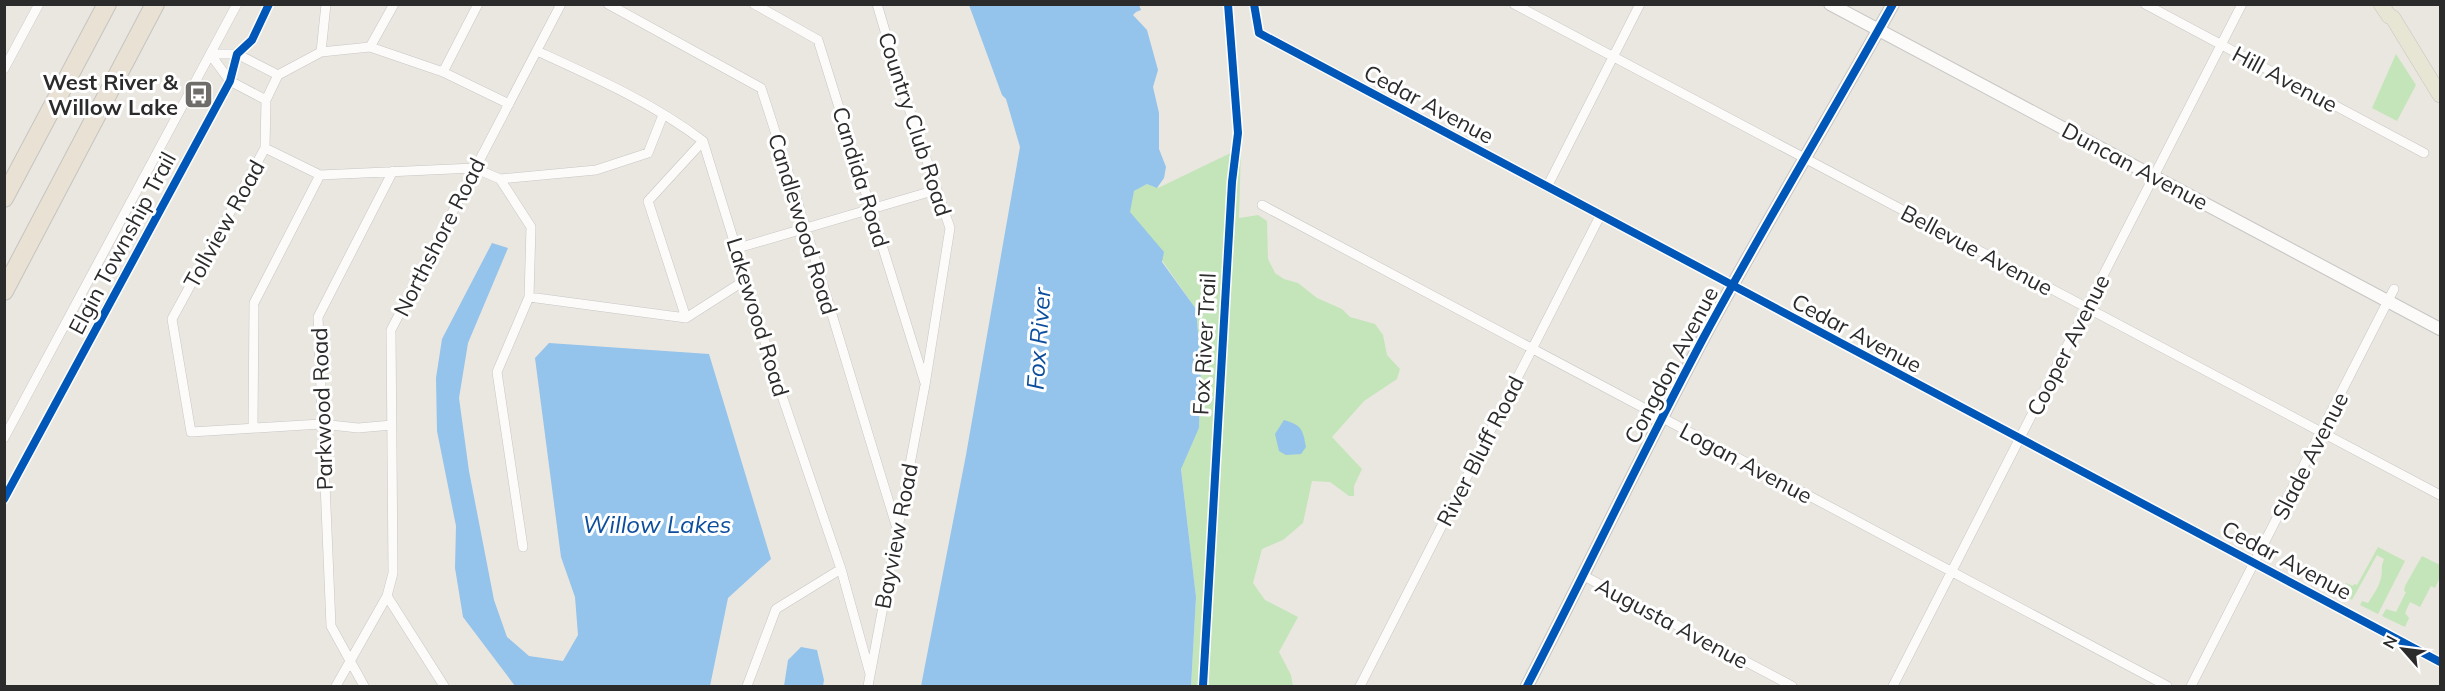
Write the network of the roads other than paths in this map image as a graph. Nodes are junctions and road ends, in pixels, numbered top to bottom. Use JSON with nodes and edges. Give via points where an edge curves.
{"nodes":[{"id":1,"x":39,"y":4,"type":"edge"},
{"id":2,"x":107,"y":4,"type":"edge"},
{"id":3,"x":155,"y":4,"type":"edge"},
{"id":4,"x":237,"y":4,"type":"edge"},
{"id":5,"x":326,"y":4,"type":"edge"},
{"id":6,"x":394,"y":4,"type":"edge"},
{"id":7,"x":478,"y":4,"type":"edge"},
{"id":8,"x":561,"y":4,"type":"edge"},
{"id":9,"x":608,"y":4,"type":"edge"},
{"id":10,"x":754,"y":4,"type":"edge"},
{"id":11,"x":877,"y":4,"type":"edge"},
{"id":12,"x":1254,"y":4,"type":"edge"},
{"id":13,"x":1514,"y":4,"type":"edge"},
{"id":14,"x":1640,"y":4,"type":"edge"},
{"id":15,"x":1830,"y":4,"type":"edge"},
{"id":16,"x":1893,"y":4,"type":"edge"},
{"id":17,"x":2145,"y":4,"type":"edge"},
{"id":18,"x":2242,"y":4,"type":"edge"},
{"id":19,"x":2382,"y":4,"type":"edge"},
{"id":20,"x":2396,"y":11,"type":"edge"},
{"id":21,"x":1878,"y":30,"type":"junction"},
{"id":22,"x":2221,"y":45,"type":"junction"},
{"id":23,"x":370,"y":47,"type":"junction"},
{"id":24,"x":537,"y":51,"type":"junction"},
{"id":25,"x":321,"y":52,"type":"junction"},
{"id":26,"x":210,"y":54,"type":"junction"},
{"id":27,"x":1613,"y":57,"type":"junction"},
{"id":28,"x":4,"y":69,"type":"edge"},
{"id":29,"x":443,"y":72,"type":"junction"},
{"id":30,"x":278,"y":75,"type":"junction"},
{"id":31,"x":2440,"y":95,"type":"edge"},
{"id":32,"x":266,"y":100,"type":"junction"},
{"id":33,"x":509,"y":104,"type":"junction"},
{"id":34,"x":663,"y":115,"type":"junction"},
{"id":35,"x":703,"y":141,"type":"junction"},
{"id":36,"x":265,"y":148,"type":"junction"},
{"id":37,"x":2424,"y":153,"type":"dead end"},
{"id":38,"x":1804,"y":159,"type":"junction"},
{"id":39,"x":474,"y":168,"type":"junction"},
{"id":40,"x":393,"y":171,"type":"junction"},
{"id":41,"x":320,"y":175,"type":"junction"},
{"id":42,"x":2154,"y":176,"type":"junction"},
{"id":43,"x":500,"y":179,"type":"junction"},
{"id":44,"x":1547,"y":187,"type":"junction"},
{"id":45,"x":936,"y":190,"type":"junction"},
{"id":46,"x":4,"y":198,"type":"edge"},
{"id":47,"x":1262,"y":205,"type":"dead end"},
{"id":48,"x":872,"y":210,"type":"junction"},
{"id":49,"x":1600,"y":216,"type":"junction"},
{"id":50,"x":807,"y":229,"type":"junction"},
{"id":51,"x":738,"y":248,"type":"junction"},
{"id":52,"x":747,"y":279,"type":"junction"},
{"id":53,"x":1733,"y":286,"type":"junction"},
{"id":54,"x":2394,"y":289,"type":"dead end"},
{"id":55,"x":4,"y":291,"type":"edge"},
{"id":56,"x":529,"y":297,"type":"junction"},
{"id":57,"x":2388,"y":301,"type":"junction"},
{"id":58,"x":2086,"y":308,"type":"junction"},
{"id":59,"x":686,"y":318,"type":"junction"},
{"id":60,"x":2440,"y":328,"type":"edge"},
{"id":61,"x":1531,"y":348,"type":"junction"},
{"id":62,"x":925,"y":386,"type":"junction"},
{"id":63,"x":1662,"y":417,"type":"junction"},
{"id":64,"x":321,"y":424,"type":"junction"},
{"id":65,"x":392,"y":424,"type":"junction"},
{"id":66,"x":254,"y":428,"type":"junction"},
{"id":67,"x":2323,"y":431,"type":"junction"},
{"id":68,"x":4,"y":438,"type":"edge"},
{"id":69,"x":2019,"y":440,"type":"junction"},
{"id":70,"x":2440,"y":495,"type":"edge"},
{"id":71,"x":897,"y":528,"type":"junction"},
{"id":72,"x":523,"y":547,"type":"dead end"},
{"id":73,"x":2254,"y":563,"type":"junction"},
{"id":74,"x":841,"y":569,"type":"junction"},
{"id":75,"x":1951,"y":573,"type":"junction"},
{"id":76,"x":1584,"y":576,"type":"junction"},
{"id":77,"x":387,"y":596,"type":"junction"},
{"id":78,"x":348,"y":661,"type":"junction"},
{"id":79,"x":2440,"y":662,"type":"edge"},
{"id":80,"x":870,"y":674,"type":"junction"},
{"id":81,"x":747,"y":686,"type":"edge"},
{"id":82,"x":336,"y":687,"type":"edge"},
{"id":83,"x":364,"y":687,"type":"edge"},
{"id":84,"x":444,"y":687,"type":"edge"},
{"id":85,"x":868,"y":687,"type":"edge"},
{"id":86,"x":1360,"y":687,"type":"edge"},
{"id":87,"x":1527,"y":687,"type":"edge"},
{"id":88,"x":1792,"y":687,"type":"edge"},
{"id":89,"x":1893,"y":687,"type":"edge"},
{"id":90,"x":2167,"y":687,"type":"edge"},
{"id":91,"x":2191,"y":687,"type":"edge"}],
"edges":[{"from":1,"to":28,"type":"street"},
{"from":2,"to":46,"type":"highway"},
{"from":3,"to":55,"type":"highway"},
{"from":4,"to":26,"type":"street"},
{"from":5,"to":25,"type":"street"},
{"from":6,"to":23,"type":"street"},
{"from":7,"to":29,"type":"street"},
{"from":8,"to":24,"type":"street","name":"Northshore Road"},
{"from":9,"to":50,"type":"street","name":"Candlewood Road","via":[[761,88]]},
{"from":10,"to":48,"type":"street","name":"Candida Road","via":[[818,40]]},
{"from":11,"to":45,"type":"street","name":"Country Club Road"},
{"from":12,"to":44,"type":"street","name":"Cedar Avenue","via":[[1259,33]]},
{"from":13,"to":27,"type":"street","name":"Bellevue Avenue"},
{"from":14,"to":27,"type":"street"},
{"from":15,"to":21,"type":"street","name":"Duncan Avenue"},
{"from":16,"to":21,"type":"street","name":"Congdon Avenue"},
{"from":17,"to":22,"type":"street","name":"Hill Avenue"},
{"from":18,"to":22,"type":"street","name":"Cooper Avenue"},
{"from":19,"to":20,"type":"main road","via":[[2389,16]]},
{"from":20,"to":31,"type":"main road"},
{"from":21,"to":38,"type":"street","name":"Congdon Avenue"},
{"from":21,"to":42,"type":"street","name":"Duncan Avenue"},
{"from":22,"to":37,"type":"street","name":"Hill Avenue"},
{"from":22,"to":42,"type":"street","name":"Cooper Avenue"},
{"from":23,"to":25,"type":"street"},
{"from":23,"to":29,"type":"street"},
{"from":24,"to":33,"type":"street","name":"Northshore Road"},
{"from":24,"to":34,"type":"street"},
{"from":25,"to":30,"type":"street"},
{"from":26,"to":30,"type":"street","via":[[237,54]]},
{"from":26,"to":32,"type":"street","via":[[230,81]]},
{"from":26,"to":68,"type":"street"},
{"from":27,"to":38,"type":"street","name":"Bellevue Avenue"},
{"from":27,"to":44,"type":"street"},
{"from":29,"to":33,"type":"street"},
{"from":30,"to":32,"type":"street","name":"Tollview Road"},
{"from":32,"to":36,"type":"street","name":"Tollview Road"},
{"from":33,"to":39,"type":"street","name":"Northshore Road"},
{"from":34,"to":35,"type":"street"},
{"from":34,"to":43,"type":"street","via":[[648,153],[596,170]]},
{"from":35,"to":51,"type":"street","name":"Lakewood Road"},
{"from":35,"to":59,"type":"street","via":[[648,201]]},
{"from":36,"to":41,"type":"street"},
{"from":36,"to":66,"type":"street","name":"Tollview Road","via":[[172,319],[191,432]]},
{"from":38,"to":53,"type":"street","name":"Congdon Avenue"},
{"from":38,"to":58,"type":"street","name":"Bellevue Avenue"},
{"from":39,"to":40,"type":"street"},
{"from":39,"to":43,"type":"street"},
{"from":39,"to":65,"type":"street","name":"Northshore Road","via":[[391,330]]},
{"from":40,"to":41,"type":"street"},
{"from":40,"to":64,"type":"street","name":"Parkwood Road","via":[[318,317]]},
{"from":41,"to":66,"type":"street","via":[[254,303]]},
{"from":42,"to":57,"type":"street","name":"Duncan Avenue"},
{"from":42,"to":58,"type":"street","name":"Cooper Avenue"},
{"from":43,"to":56,"type":"street","via":[[531,227]]},
{"from":44,"to":49,"type":"street","name":"Cedar Avenue"},
{"from":45,"to":48,"type":"street"},
{"from":45,"to":62,"type":"street","name":"Country Club Road","via":[[950,228]]},
{"from":47,"to":61,"type":"street","name":"Logan Avenue"},
{"from":48,"to":50,"type":"street"},
{"from":48,"to":62,"type":"street","name":"Candida Road"},
{"from":49,"to":53,"type":"street","name":"Cedar Avenue"},
{"from":49,"to":61,"type":"street","name":"River Bluff Road"},
{"from":50,"to":51,"type":"street"},
{"from":50,"to":71,"type":"street","name":"Candlewood Road"},
{"from":51,"to":52,"type":"street","name":"Lakewood Road"},
{"from":52,"to":59,"type":"street"},
{"from":52,"to":74,"type":"street","name":"Lakewood Road"},
{"from":53,"to":63,"type":"street","name":"Congdon Avenue"},
{"from":53,"to":69,"type":"street","name":"Cedar Avenue"},
{"from":54,"to":57,"type":"street","name":"Slade Avenue"},
{"from":56,"to":59,"type":"street"},
{"from":56,"to":72,"type":"street","via":[[497,372]]},
{"from":57,"to":60,"type":"street","name":"Duncan Avenue"},
{"from":57,"to":67,"type":"street","name":"Slade Avenue"},
{"from":58,"to":67,"type":"street","name":"Bellevue Avenue"},
{"from":58,"to":69,"type":"street","name":"Cooper Avenue"},
{"from":61,"to":63,"type":"street","name":"Logan Avenue"},
{"from":61,"to":86,"type":"street","name":"River Bluff Road"},
{"from":62,"to":71,"type":"street","name":"Bayview Road"},
{"from":63,"to":75,"type":"street","name":"Logan Avenue"},
{"from":63,"to":76,"type":"street","name":"Congdon Avenue"},
{"from":64,"to":65,"type":"street","via":[[358,428]]},
{"from":64,"to":66,"type":"street"},
{"from":64,"to":78,"type":"street","name":"Parkwood Road","via":[[331,626]]},
{"from":65,"to":77,"type":"street","name":"Northshore Road","via":[[393,573]]},
{"from":67,"to":70,"type":"street","name":"Bellevue Avenue"},
{"from":67,"to":73,"type":"street","name":"Slade Avenue"},
{"from":69,"to":73,"type":"street","name":"Cedar Avenue"},
{"from":69,"to":75,"type":"street","name":"Cooper Avenue"},
{"from":71,"to":80,"type":"street","name":"Bayview Road"},
{"from":73,"to":79,"type":"street","name":"Cedar Avenue"},
{"from":73,"to":91,"type":"street","name":"Slade Avenue"},
{"from":74,"to":80,"type":"street","name":"Lakewood Road"},
{"from":74,"to":81,"type":"street","via":[[776,609]]},
{"from":75,"to":89,"type":"street","name":"Cooper Avenue"},
{"from":75,"to":90,"type":"street","name":"Logan Avenue"},
{"from":76,"to":87,"type":"street","name":"Congdon Avenue"},
{"from":76,"to":88,"type":"street","name":"Augusta Avenue"},
{"from":77,"to":78,"type":"street","name":"Northshore Road"},
{"from":77,"to":84,"type":"street"},
{"from":78,"to":82,"type":"street","name":"Northshore Road"},
{"from":78,"to":83,"type":"street","name":"Parkwood Road"},
{"from":80,"to":85,"type":"street","name":"Bayview Road"}]}
